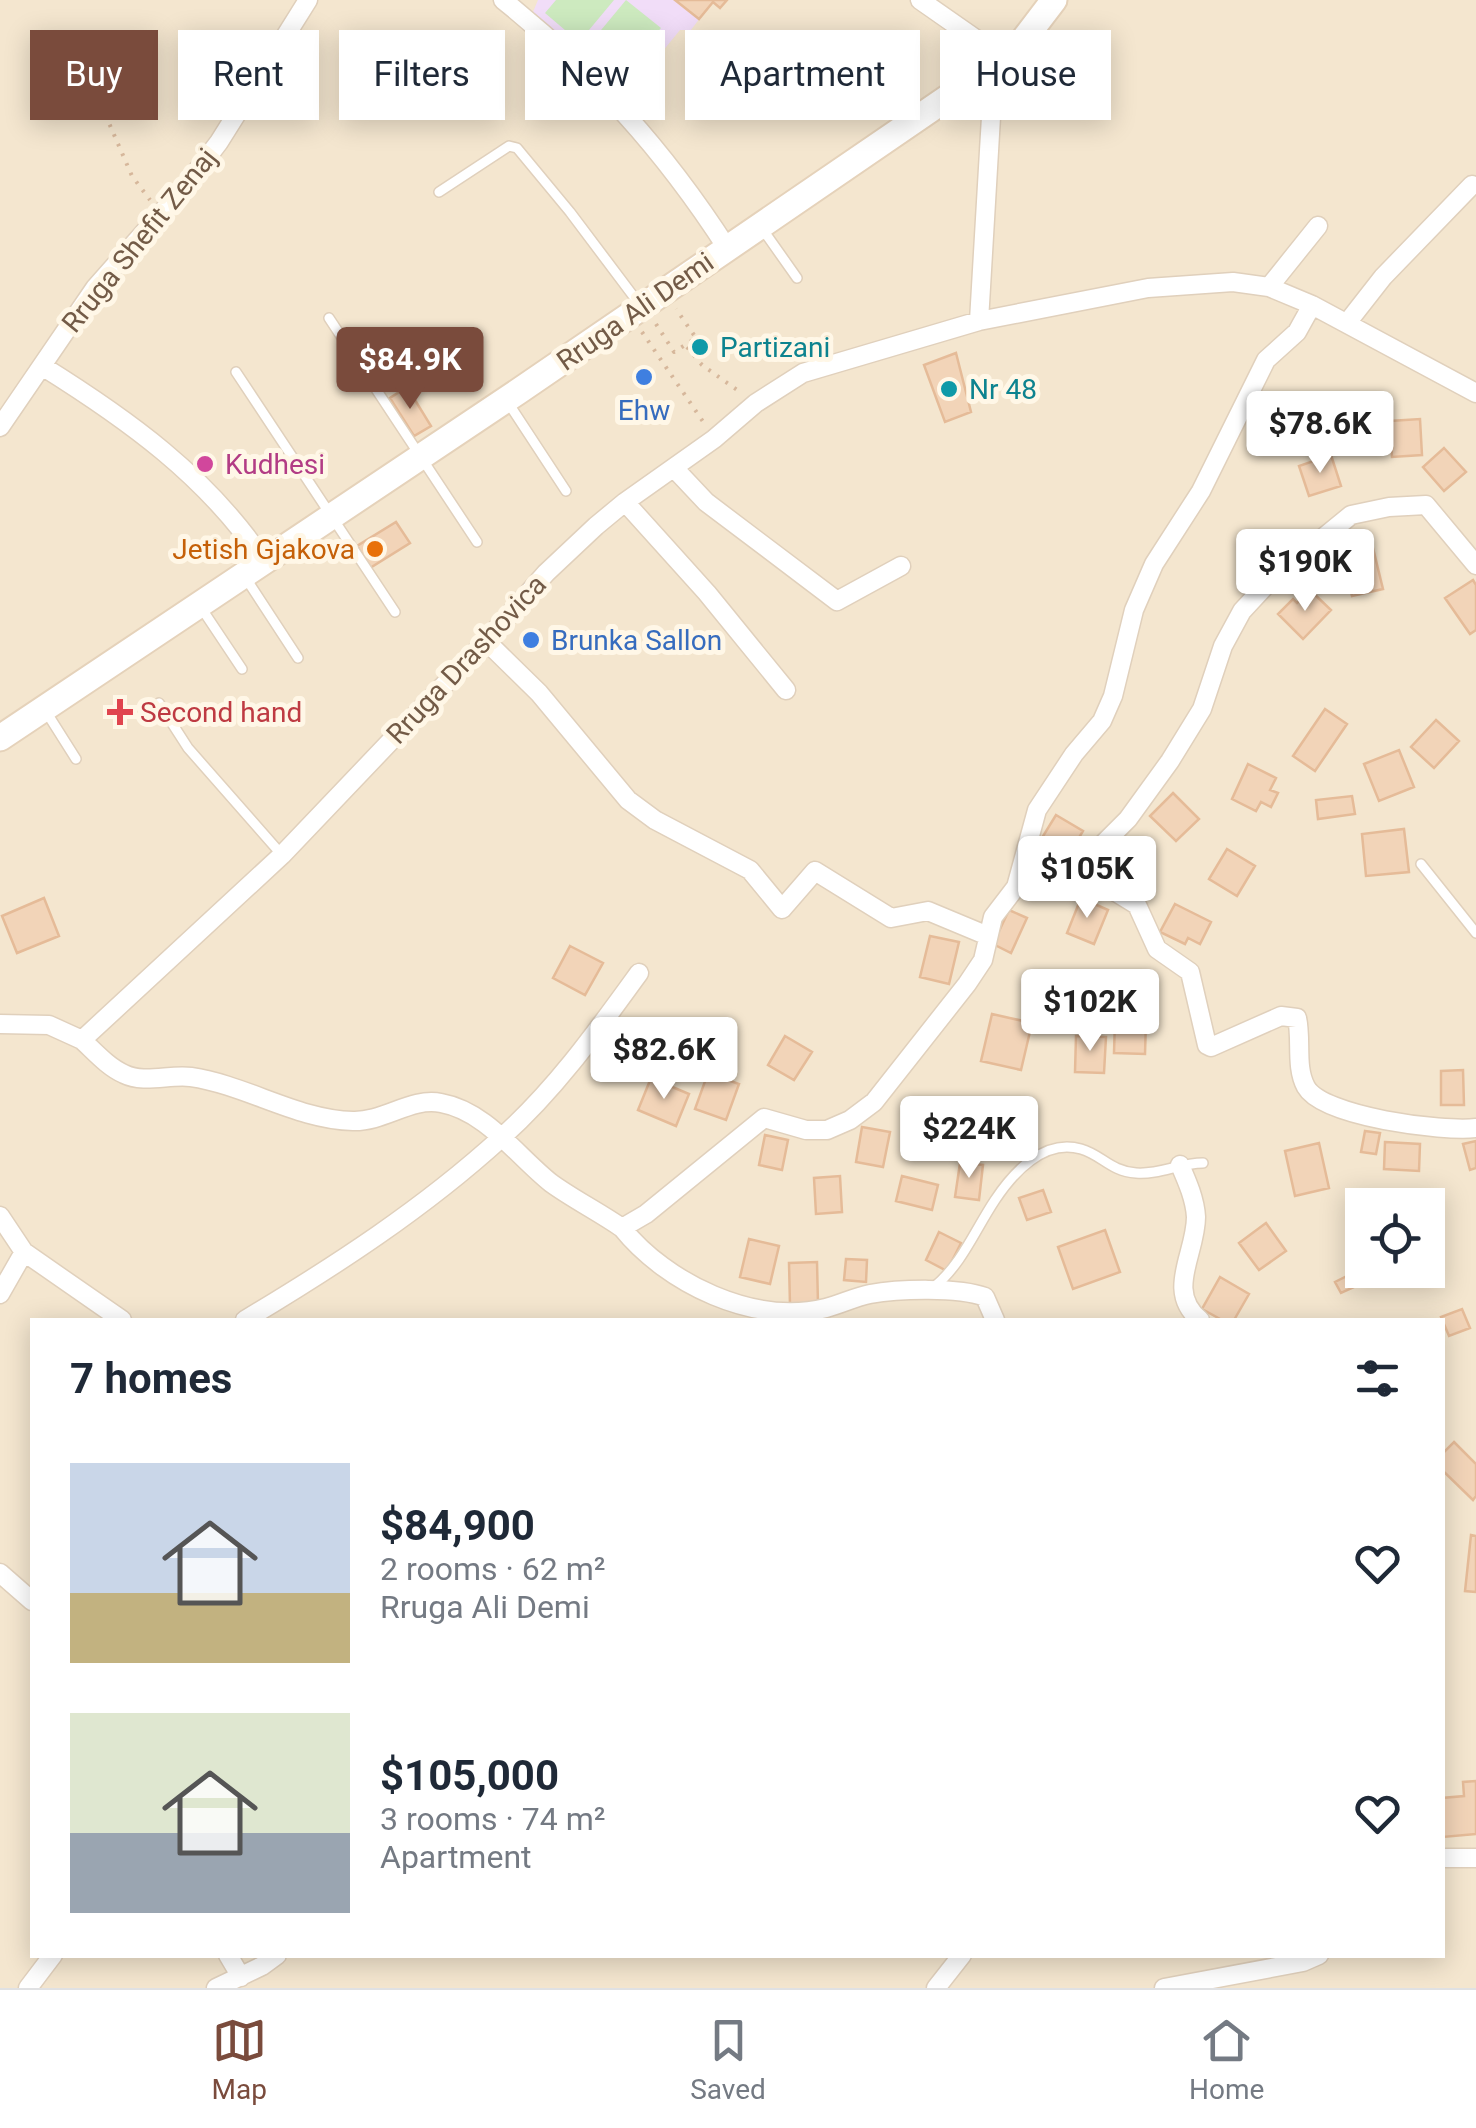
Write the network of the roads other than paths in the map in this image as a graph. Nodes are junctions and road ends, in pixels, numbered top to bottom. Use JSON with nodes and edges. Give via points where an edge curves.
{"nodes":[{"id":1,"x":308,"y":0,"type":"edge"},
{"id":2,"x":920,"y":0,"type":"edge"},
{"id":3,"x":1054,"y":0,"type":"edge"},
{"id":4,"x":512,"y":3,"type":"edge"},
{"id":5,"x":958,"y":30,"type":"edge"},
{"id":6,"x":1031,"y":30,"type":"edge"},
{"id":7,"x":940,"y":102,"type":"edge"},
{"id":8,"x":994,"y":120,"type":"edge"},
{"id":9,"x":1472,"y":184,"type":"dead end"},
{"id":10,"x":439,"y":192,"type":"dead end"},
{"id":11,"x":759,"y":225,"type":"junction"},
{"id":12,"x":1318,"y":226,"type":"dead end"},
{"id":13,"x":727,"y":248,"type":"junction"},
{"id":14,"x":796,"y":278,"type":"dead end"},
{"id":15,"x":1269,"y":287,"type":"junction"},
{"id":16,"x":1312,"y":305,"type":"junction"},
{"id":17,"x":329,"y":318,"type":"dead end"},
{"id":18,"x":644,"y":318,"type":"junction"},
{"id":19,"x":978,"y":321,"type":"junction"},
{"id":20,"x":1347,"y":323,"type":"junction"},
{"id":21,"x":42,"y":366,"type":"junction"},
{"id":22,"x":236,"y":372,"type":"dead end"},
{"id":23,"x":1476,"y":393,"type":"edge"},
{"id":24,"x":506,"y":400,"type":"junction"},
{"id":25,"x":0,"y":427,"type":"edge"},
{"id":26,"x":419,"y":457,"type":"junction"},
{"id":27,"x":674,"y":468,"type":"junction"},
{"id":28,"x":566,"y":491,"type":"dead end"},
{"id":29,"x":624,"y":502,"type":"junction"},
{"id":30,"x":330,"y":516,"type":"junction"},
{"id":31,"x":477,"y":542,"type":"dead end"},
{"id":32,"x":1476,"y":565,"type":"edge"},
{"id":33,"x":901,"y":566,"type":"dead end"},
{"id":34,"x":253,"y":567,"type":"junction"},
{"id":35,"x":199,"y":605,"type":"junction"},
{"id":36,"x":395,"y":612,"type":"dead end"},
{"id":37,"x":486,"y":641,"type":"junction"},
{"id":38,"x":298,"y":658,"type":"dead end"},
{"id":39,"x":242,"y":669,"type":"dead end"},
{"id":40,"x":786,"y":690,"type":"dead end"},
{"id":41,"x":159,"y":703,"type":"dead end"},
{"id":42,"x":44,"y":708,"type":"junction"},
{"id":43,"x":0,"y":738,"type":"edge"},
{"id":44,"x":76,"y":758,"type":"dead end"},
{"id":45,"x":282,"y":855,"type":"junction"},
{"id":46,"x":1421,"y":864,"type":"dead end"},
{"id":47,"x":1072,"y":865,"type":"junction"},
{"id":48,"x":1016,"y":887,"type":"junction"},
{"id":49,"x":1476,"y":932,"type":"edge"},
{"id":50,"x":988,"y":936,"type":"junction"},
{"id":51,"x":638,"y":973,"type":"dead end"},
{"id":52,"x":0,"y":1024,"type":"edge"},
{"id":53,"x":82,"y":1040,"type":"junction"},
{"id":54,"x":1476,"y":1128,"type":"edge"},
{"id":55,"x":502,"y":1138,"type":"junction"},
{"id":56,"x":1203,"y":1163,"type":"dead end"},
{"id":57,"x":1180,"y":1165,"type":"junction"},
{"id":58,"x":0,"y":1216,"type":"edge"},
{"id":59,"x":622,"y":1228,"type":"junction"},
{"id":60,"x":24,"y":1252,"type":"junction"},
{"id":61,"x":928,"y":1292,"type":"junction"},
{"id":62,"x":0,"y":1294,"type":"edge"},
{"id":63,"x":119,"y":1318,"type":"edge"},
{"id":64,"x":248,"y":1318,"type":"edge"},
{"id":65,"x":994,"y":1318,"type":"edge"},
{"id":66,"x":1198,"y":1318,"type":"edge"},
{"id":67,"x":0,"y":1573,"type":"edge"},
{"id":68,"x":30,"y":1599,"type":"edge"},
{"id":69,"x":1445,"y":1858,"type":"edge"},
{"id":70,"x":1476,"y":1858,"type":"edge"},
{"id":71,"x":51,"y":1958,"type":"edge"},
{"id":72,"x":230,"y":1958,"type":"edge"},
{"id":73,"x":272,"y":1958,"type":"edge"},
{"id":74,"x":960,"y":1958,"type":"edge"},
{"id":75,"x":1312,"y":1958,"type":"edge"},
{"id":76,"x":241,"y":1977,"type":"junction"},
{"id":77,"x":28,"y":1988,"type":"edge"},
{"id":78,"x":216,"y":1988,"type":"edge"},
{"id":79,"x":936,"y":1988,"type":"edge"},
{"id":80,"x":1164,"y":1988,"type":"edge"}],
"edges":[{"from":1,"to":21,"type":"street","name":"Rruga Shefit Zenaj","via":[[219,142],[95,288]]},
{"from":2,"to":5,"type":"street"},
{"from":3,"to":6,"type":"main road","name":"Rruga Ali Demi"},
{"from":4,"to":13,"type":"street","via":[[616,101]]},
{"from":7,"to":11,"type":"main road","name":"Rruga Ali Demi"},
{"from":8,"to":19,"type":"street"},
{"from":9,"to":20,"type":"street"},
{"from":10,"to":18,"type":"lane","via":[[509,146],[517,148]]},
{"from":11,"to":13,"type":"main road","name":"Rruga Ali Demi"},
{"from":11,"to":14,"type":"lane"},
{"from":12,"to":15,"type":"street"},
{"from":13,"to":18,"type":"main road","name":"Rruga Ali Demi"},
{"from":15,"to":16,"type":"street","name":"Rruga Drashovica"},
{"from":15,"to":19,"type":"street","name":"Rruga Drashovica","via":[[1233,282],[1148,288]]},
{"from":16,"to":20,"type":"street","name":"Rruga Drashovica"},
{"from":16,"to":48,"type":"street","via":[[1297,332],[1266,360],[1201,492],[1154,564],[1134,610],[1114,696],[1037,810]]},
{"from":17,"to":26,"type":"lane"},
{"from":18,"to":24,"type":"main road","name":"Rruga Ali Demi"},
{"from":19,"to":27,"type":"street","name":"Rruga Drashovica","via":[[802,373]]},
{"from":20,"to":23,"type":"street","name":"Rruga Drashovica"},
{"from":21,"to":25,"type":"street","name":"Rruga Shefit Zenaj"},
{"from":21,"to":34,"type":"street","via":[[170,454],[214,499]]},
{"from":22,"to":30,"type":"lane"},
{"from":24,"to":26,"type":"main road","name":"Rruga Ali Demi"},
{"from":24,"to":28,"type":"lane"},
{"from":26,"to":30,"type":"main road","name":"Rruga Ali Demi"},
{"from":26,"to":31,"type":"lane"},
{"from":27,"to":29,"type":"street","name":"Rruga Drashovica"},
{"from":27,"to":33,"type":"street","via":[[721,514],[837,601]]},
{"from":29,"to":37,"type":"street","name":"Rruga Drashovica","via":[[546,573]]},
{"from":29,"to":40,"type":"street"},
{"from":30,"to":34,"type":"main road","name":"Rruga Ali Demi"},
{"from":30,"to":36,"type":"lane"},
{"from":32,"to":47,"type":"street","via":[[1426,505],[1351,515],[1242,611],[1222,646],[1202,709],[1170,762],[1128,819]]},
{"from":34,"to":35,"type":"main road","name":"Rruga Ali Demi"},
{"from":34,"to":38,"type":"lane"},
{"from":35,"to":39,"type":"lane"},
{"from":35,"to":42,"type":"main road","name":"Rruga Ali Demi"},
{"from":37,"to":45,"type":"street","name":"Rruga Drashovica"},
{"from":37,"to":50,"type":"street","via":[[628,800],[750,870],[782,909],[814,871],[892,918],[928,911]]},
{"from":41,"to":45,"type":"lane","via":[[188,748]]},
{"from":42,"to":43,"type":"main road","name":"Rruga Ali Demi"},
{"from":42,"to":44,"type":"lane"},
{"from":45,"to":53,"type":"street","name":"Rruga Drashovica"},
{"from":46,"to":49,"type":"lane"},
{"from":47,"to":48,"type":"street"},
{"from":47,"to":54,"type":"street","via":[[1138,905],[1157,949],[1186,966],[1207,1045],[1289,1015],[1298,1018],[1304,1083],[1312,1096],[1398,1121]]},
{"from":48,"to":50,"type":"street","via":[[992,918]]},
{"from":50,"to":59,"type":"street","via":[[967,984],[874,1102],[826,1130],[764,1118]]},
{"from":51,"to":55,"type":"street","via":[[562,1076]]},
{"from":52,"to":53,"type":"street","via":[[48,1025]]},
{"from":53,"to":55,"type":"street","via":[[140,1079],[216,1082],[330,1120],[358,1122],[440,1102]]},
{"from":55,"to":59,"type":"street","via":[[555,1186]]},
{"from":55,"to":64,"type":"street","via":[[386,1232]]},
{"from":56,"to":57,"type":"lane"},
{"from":57,"to":61,"type":"lane","via":[[1152,1174],[1123,1172],[1068,1147],[1031,1159],[1006,1182],[958,1264]]},
{"from":57,"to":66,"type":"street","via":[[1196,1216],[1184,1301]]},
{"from":58,"to":60,"type":"street"},
{"from":59,"to":61,"type":"street","via":[[670,1274],[746,1306],[823,1309],[868,1294]]},
{"from":60,"to":62,"type":"street"},
{"from":60,"to":63,"type":"street"},
{"from":61,"to":65,"type":"street","via":[[984,1297]]},
{"from":67,"to":68,"type":"street"},
{"from":69,"to":70,"type":"street"},
{"from":71,"to":77,"type":"street"},
{"from":72,"to":76,"type":"street"},
{"from":73,"to":76,"type":"street"},
{"from":74,"to":79,"type":"street"},
{"from":75,"to":80,"type":"street"},
{"from":76,"to":78,"type":"street"}]}
